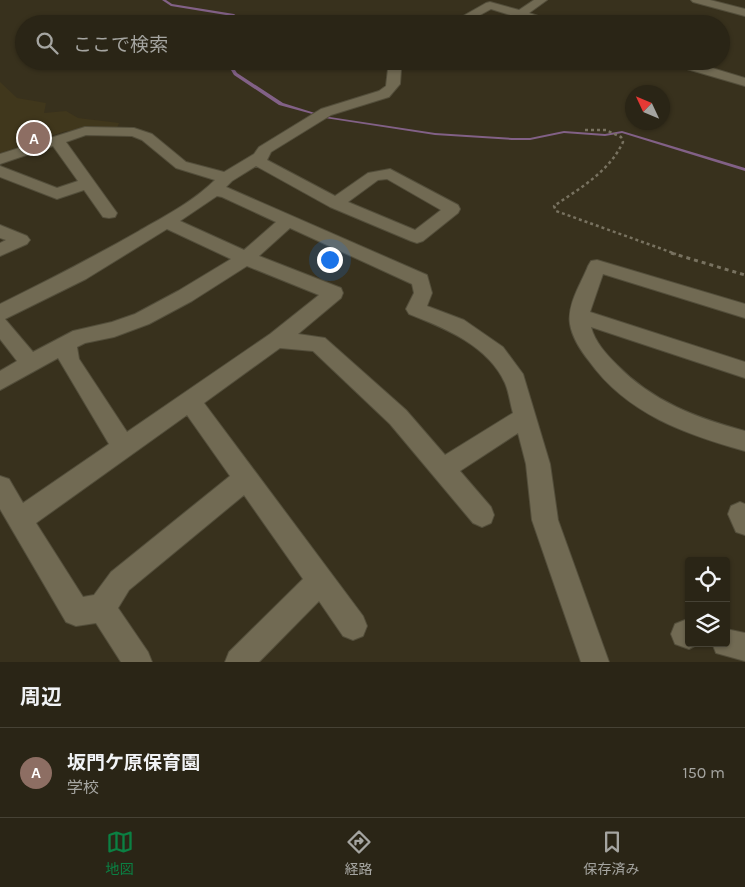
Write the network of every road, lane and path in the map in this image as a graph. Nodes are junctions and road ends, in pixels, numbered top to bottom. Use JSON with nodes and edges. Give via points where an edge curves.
{"nodes":[{"id":1,"x":541,"y":0,"type":"edge"},
{"id":2,"x":702,"y":1,"type":"edge"},
{"id":3,"x":489,"y":2,"type":"edge"},
{"id":4,"x":745,"y":13,"type":"edge"},
{"id":5,"x":521,"y":14,"type":"junction"},
{"id":6,"x":469,"y":15,"type":"edge"},
{"id":7,"x":524,"y":15,"type":"edge"},
{"id":8,"x":394,"y":70,"type":"edge"},
{"id":9,"x":705,"y":70,"type":"edge"},
{"id":10,"x":745,"y":82,"type":"edge"},
{"id":11,"x":584,"y":130,"type":"dead end"},
{"id":12,"x":57,"y":141,"type":"junction"},
{"id":13,"x":0,"y":159,"type":"edge"},
{"id":14,"x":256,"y":160,"type":"junction"},
{"id":15,"x":0,"y":171,"type":"edge"},
{"id":16,"x":226,"y":178,"type":"junction"},
{"id":17,"x":88,"y":183,"type":"junction"},
{"id":18,"x":212,"y":191,"type":"junction"},
{"id":19,"x":336,"y":203,"type":"junction"},
{"id":20,"x":109,"y":213,"type":"dead end"},
{"id":21,"x":288,"y":220,"type":"junction"},
{"id":22,"x":166,"y":222,"type":"junction"},
{"id":23,"x":0,"y":231,"type":"edge"},
{"id":24,"x":0,"y":250,"type":"edge"},
{"id":25,"x":246,"y":258,"type":"junction"},
{"id":26,"x":745,"y":275,"type":"edge"},
{"id":27,"x":745,"y":311,"type":"edge"},
{"id":28,"x":0,"y":313,"type":"edge"},
{"id":29,"x":580,"y":316,"type":"junction"},
{"id":30,"x":0,"y":325,"type":"edge"},
{"id":31,"x":277,"y":340,"type":"junction"},
{"id":32,"x":66,"y":344,"type":"junction"},
{"id":33,"x":30,"y":364,"type":"junction"},
{"id":34,"x":745,"y":370,"type":"edge"},
{"id":35,"x":0,"y":381,"type":"edge"},
{"id":36,"x":190,"y":401,"type":"junction"},
{"id":37,"x":525,"y":417,"type":"junction"},
{"id":38,"x":745,"y":441,"type":"edge"},
{"id":39,"x":124,"y":447,"type":"junction"},
{"id":40,"x":442,"y":469,"type":"junction"},
{"id":41,"x":246,"y":478,"type":"junction"},
{"id":42,"x":0,"y":488,"type":"edge"},
{"id":43,"x":482,"y":515,"type":"dead end"},
{"id":44,"x":19,"y":520,"type":"junction"},
{"id":45,"x":320,"y":581,"type":"junction"},
{"id":46,"x":102,"y":608,"type":"junction"},
{"id":47,"x":353,"y":626,"type":"dead end"},
{"id":48,"x":730,"y":644,"type":"edge"},
{"id":49,"x":745,"y":647,"type":"edge"},
{"id":50,"x":138,"y":662,"type":"edge"},
{"id":51,"x":239,"y":662,"type":"edge"},
{"id":52,"x":595,"y":662,"type":"edge"}],
"edges":[{"from":1,"to":5,"type":"street"},
{"from":2,"to":4,"type":"street"},
{"from":3,"to":5,"type":"street"},
{"from":3,"to":6,"type":"street"},
{"from":5,"to":7,"type":"street"},
{"from":8,"to":14,"type":"street","via":[[392,89],[326,112],[264,150],[262,157]]},
{"from":9,"to":10,"type":"street"},
{"from":11,"to":26,"type":"path","via":[[606,130],[621,137],[623,142],[620,150],[592,179],[554,209],[655,248]]},
{"from":12,"to":13,"type":"street"},
{"from":12,"to":16,"type":"street","via":[[85,131],[134,132],[147,137],[181,165]]},
{"from":12,"to":17,"type":"street"},
{"from":14,"to":16,"type":"street"},
{"from":14,"to":19,"type":"street"},
{"from":15,"to":17,"type":"street","via":[[57,194]]},
{"from":16,"to":18,"type":"street"},
{"from":17,"to":20,"type":"street"},
{"from":18,"to":21,"type":"street","via":[[225,192]]},
{"from":18,"to":22,"type":"street"},
{"from":19,"to":19,"type":"street","via":[[417,237],[452,209],[390,174],[374,176]]},
{"from":21,"to":25,"type":"street"},
{"from":21,"to":37,"type":"street","via":[[420,280],[423,293],[416,309],[457,325],[496,353],[514,380]]},
{"from":22,"to":25,"type":"street"},
{"from":22,"to":28,"type":"street","via":[[79,274]]},
{"from":23,"to":24,"type":"street","via":[[21,240]]},
{"from":25,"to":31,"type":"street","via":[[334,293]]},
{"from":25,"to":32,"type":"street","via":[[142,319],[80,336]]},
{"from":27,"to":29,"type":"street","via":[[597,266]]},
{"from":29,"to":34,"type":"street"},
{"from":29,"to":38,"type":"street","via":[[580,326],[593,352],[619,383],[662,413],[700,429]]},
{"from":30,"to":33,"type":"street"},
{"from":31,"to":36,"type":"street"},
{"from":31,"to":40,"type":"street","via":[[318,344],[398,416]]},
{"from":32,"to":33,"type":"street"},
{"from":32,"to":39,"type":"street","via":[[69,361]]},
{"from":33,"to":35,"type":"street"},
{"from":36,"to":39,"type":"street"},
{"from":36,"to":41,"type":"street"},
{"from":37,"to":40,"type":"street"},
{"from":37,"to":52,"type":"street","via":[[538,464],[545,520]]},
{"from":39,"to":44,"type":"street"},
{"from":40,"to":43,"type":"street"},
{"from":41,"to":45,"type":"street"},
{"from":41,"to":46,"type":"street","via":[[120,581]]},
{"from":42,"to":44,"type":"street"},
{"from":44,"to":46,"type":"street","via":[[76,612]]},
{"from":45,"to":47,"type":"street"},
{"from":45,"to":51,"type":"street"},
{"from":46,"to":50,"type":"street"},
{"from":48,"to":49,"type":"street"}]}
